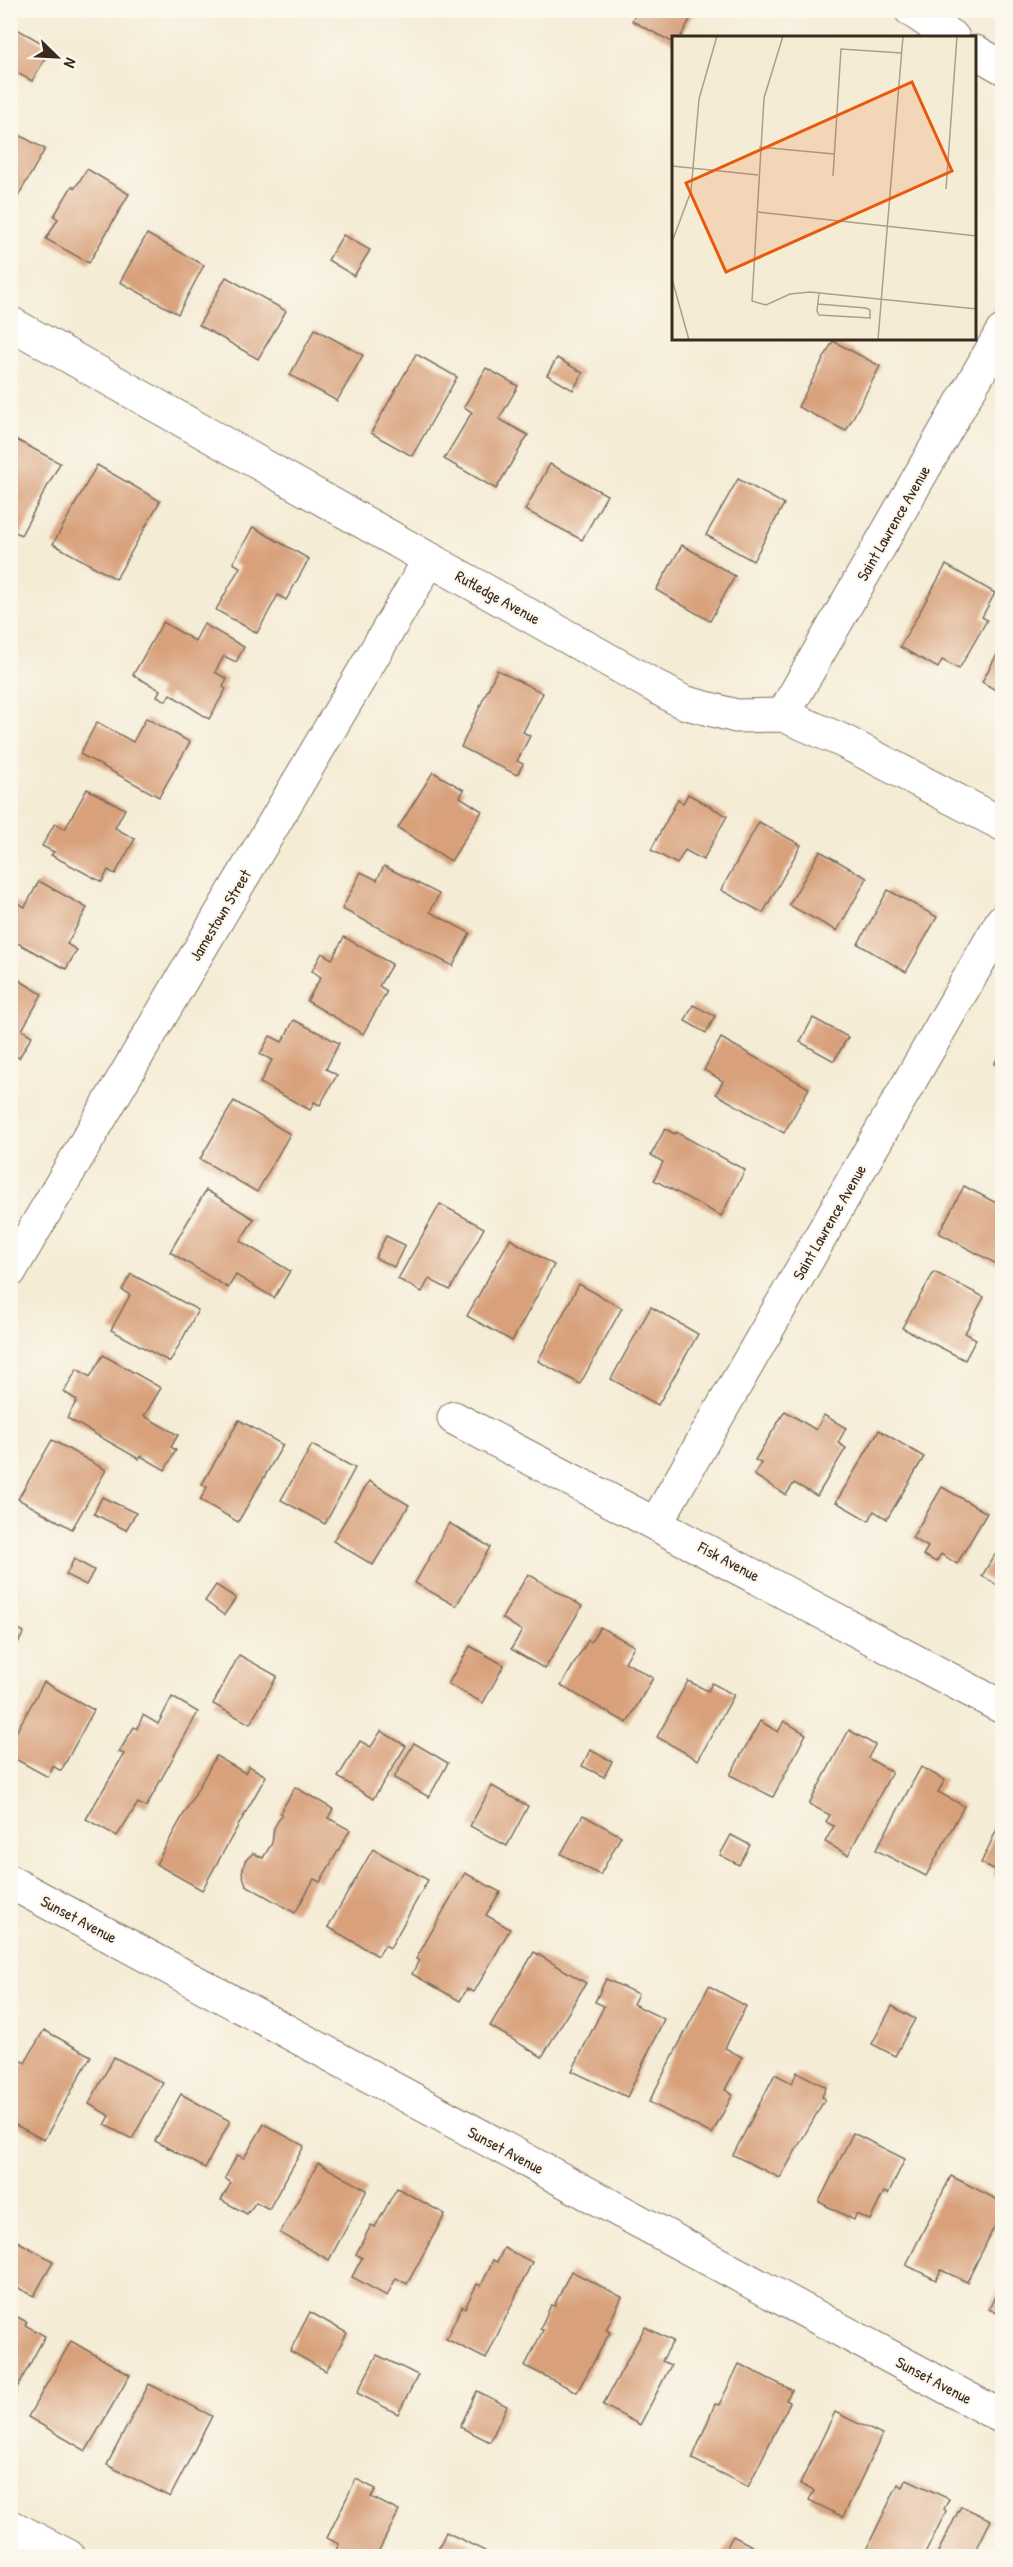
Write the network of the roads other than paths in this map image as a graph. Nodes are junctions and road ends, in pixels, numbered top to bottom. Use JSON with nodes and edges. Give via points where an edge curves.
{"nodes":[{"id":1,"x":911,"y":10,"type":"edge"},
{"id":2,"x":950,"y":36,"type":"edge"},
{"id":3,"x":977,"y":53,"type":"edge"},
{"id":4,"x":1002,"y":68,"type":"edge"},
{"id":5,"x":10,"y":322,"type":"edge"},
{"id":6,"x":1002,"y":332,"type":"edge"},
{"id":7,"x":430,"y":559,"type":"junction"},
{"id":8,"x":783,"y":715,"type":"junction"},
{"id":9,"x":1002,"y":824,"type":"edge"},
{"id":10,"x":1002,"y":921,"type":"edge"},
{"id":11,"x":10,"y":1271,"type":"edge"},
{"id":12,"x":454,"y":1418,"type":"dead end"},
{"id":13,"x":656,"y":1523,"type":"junction"},
{"id":14,"x":1002,"y":1707,"type":"edge"},
{"id":15,"x":10,"y":1882,"type":"edge"},
{"id":16,"x":1002,"y":2417,"type":"edge"},
{"id":17,"x":10,"y":2526,"type":"edge"},
{"id":18,"x":68,"y":2556,"type":"edge"}],
"edges":[{"from":1,"to":2,"type":"street"},
{"from":3,"to":4,"type":"street"},
{"from":5,"to":7,"type":"street","name":"Rutledge Avenue"},
{"from":6,"to":8,"type":"street","name":"Saint Lawrence Avenue"},
{"from":7,"to":8,"type":"street","name":"Rutledge Avenue","via":[[683,702],[736,716]]},
{"from":7,"to":11,"type":"street","name":"Jamestown Street"},
{"from":8,"to":9,"type":"street","name":"Rutledge Avenue","via":[[843,741]]},
{"from":10,"to":13,"type":"street","name":"Saint Lawrence Avenue"},
{"from":12,"to":13,"type":"street","name":"Fisk Avenue"},
{"from":13,"to":14,"type":"street","name":"Fisk Avenue"},
{"from":15,"to":16,"type":"street","name":"Sunset Avenue"},
{"from":17,"to":18,"type":"street"}]}
